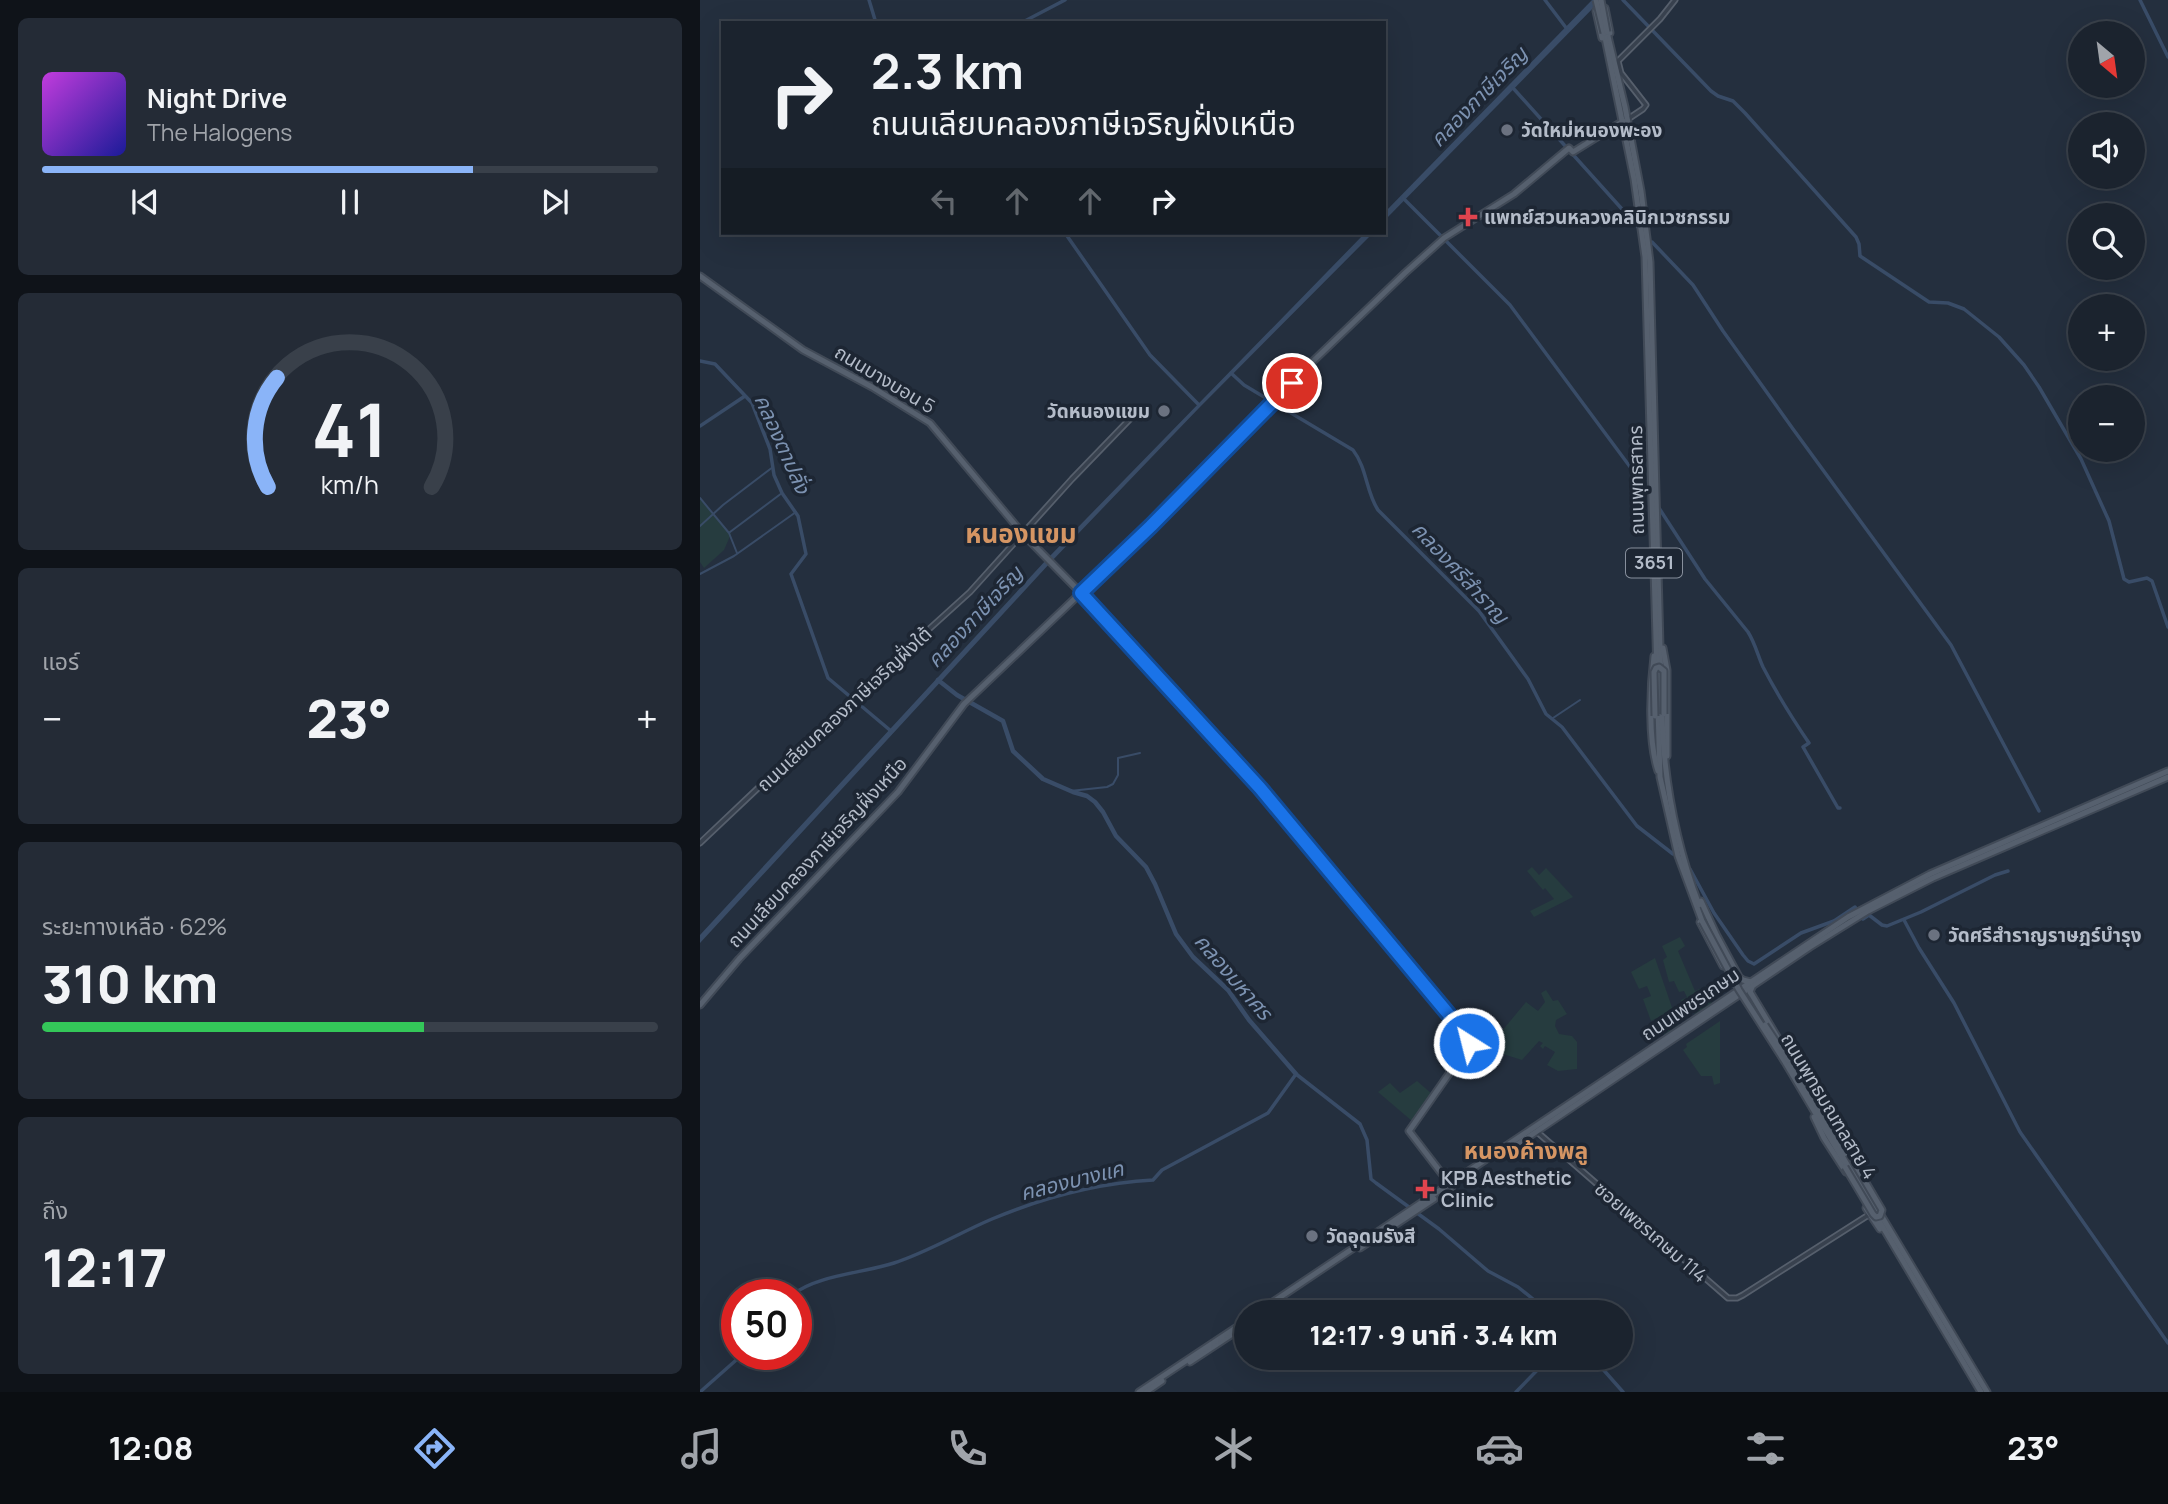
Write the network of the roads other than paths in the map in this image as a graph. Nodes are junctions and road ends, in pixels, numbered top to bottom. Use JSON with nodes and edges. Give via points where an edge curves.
{"nodes":[{"id":1,"x":1599,"y":0,"type":"edge"},
{"id":2,"x":1675,"y":0,"type":"edge"},
{"id":3,"x":1606,"y":33,"type":"junction"},
{"id":4,"x":1613,"y":50,"type":"junction"},
{"id":5,"x":1621,"y":58,"type":"junction"},
{"id":6,"x":1610,"y":60,"type":"junction"},
{"id":7,"x":1616,"y":68,"type":"junction"},
{"id":8,"x":1625,"y":120,"type":"junction"},
{"id":9,"x":700,"y":276,"type":"edge"},
{"id":10,"x":1130,"y":419,"type":"dead end"},
{"id":11,"x":1023,"y":534,"type":"junction"},
{"id":12,"x":1081,"y":593,"type":"junction"},
{"id":13,"x":1657,"y":629,"type":"junction"},
{"id":14,"x":2168,"y":771,"type":"edge"},
{"id":15,"x":1663,"y":777,"type":"junction"},
{"id":16,"x":2168,"y":777,"type":"edge"},
{"id":17,"x":700,"y":843,"type":"edge"},
{"id":18,"x":1678,"y":856,"type":"junction"},
{"id":19,"x":1686,"y":867,"type":"junction"},
{"id":20,"x":1920,"y":881,"type":"junction"},
{"id":21,"x":1703,"y":920,"type":"junction"},
{"id":22,"x":1734,"y":967,"type":"junction"},
{"id":23,"x":1726,"y":971,"type":"junction"},
{"id":24,"x":1752,"y":984,"type":"junction"},
{"id":25,"x":1741,"y":989,"type":"joint"},
{"id":26,"x":1732,"y":997,"type":"junction"},
{"id":27,"x":1755,"y":1001,"type":"junction"},
{"id":28,"x":700,"y":1005,"type":"edge"},
{"id":29,"x":1747,"y":1006,"type":"junction"},
{"id":30,"x":1787,"y":1061,"type":"junction"},
{"id":31,"x":1580,"y":1100,"type":"junction"},
{"id":32,"x":1824,"y":1109,"type":"junction"},
{"id":33,"x":1824,"y":1118,"type":"junction"},
{"id":34,"x":1818,"y":1125,"type":"junction"},
{"id":35,"x":1824,"y":1129,"type":"junction"},
{"id":36,"x":1536,"y":1131,"type":"junction"},
{"id":37,"x":1835,"y":1132,"type":"junction"},
{"id":38,"x":1831,"y":1144,"type":"junction"},
{"id":39,"x":1451,"y":1186,"type":"junction"},
{"id":40,"x":1870,"y":1214,"type":"junction"},
{"id":41,"x":1891,"y":1237,"type":"junction"},
{"id":42,"x":1352,"y":1252,"type":"junction"},
{"id":43,"x":1277,"y":1300,"type":"edge"},
{"id":44,"x":1282,"y":1300,"type":"edge"},
{"id":45,"x":1234,"y":1331,"type":"edge"},
{"id":46,"x":1234,"y":1331,"type":"edge"},
{"id":47,"x":1972,"y":1372,"type":"junction"},
{"id":48,"x":1139,"y":1392,"type":"edge"},
{"id":49,"x":1146,"y":1392,"type":"edge"},
{"id":50,"x":1981,"y":1392,"type":"edge"},
{"id":51,"x":1987,"y":1392,"type":"edge"}],
"edges":[{"from":1,"to":3,"type":"main road","name":"ถนนพุทธสาคร","number":"3651","bridge":true},
{"from":2,"to":5,"type":"street"},
{"from":3,"to":6,"type":"main road","name":"ถนนพุทธสาคร","number":"3651"},
{"from":3,"to":7,"type":"main road","name":"ถนนพุทธสาคร","number":"3651"},
{"from":4,"to":5,"type":"main road","via":[[1615,58]]},
{"from":4,"to":6,"type":"main road","via":[[1605,8],[1598,6]]},
{"from":4,"to":7,"type":"main road"},
{"from":5,"to":8,"type":"street","via":[[1620,72],[1646,105]]},
{"from":6,"to":8,"type":"main road","name":"ถนนพุทธสาคร","number":"3651"},
{"from":7,"to":8,"type":"main road","name":"ถนนพุทธสาคร","number":"3651"},
{"from":8,"to":12,"type":"main road","name":"ถนนเลียบคลองภาษีเจริญฝั่งเหนือ","via":[[1571,150],[1514,194],[1443,239]]},
{"from":8,"to":13,"type":"main road","name":"ถนนพุทธสาคร","number":"3651","via":[[1644,245],[1651,348]]},
{"from":9,"to":11,"type":"main road","name":"ถนนบางบอน 5","via":[[799,347],[927,420]]},
{"from":10,"to":11,"type":"street","name":"ถนนเลียบคลองภาษีเจริญฝั่งใต้"},
{"from":11,"to":12,"type":"main road","name":"ถนนบางบอน 5"},
{"from":11,"to":17,"type":"street","name":"ถนนเลียบคลองภาษีเจริญฝั่งใต้","via":[[970,592]]},
{"from":12,"to":28,"type":"main road","name":"ถนนเลียบคลองภาษีเจริญฝั่งเหนือ","via":[[966,702],[898,792]]},
{"from":12,"to":39,"type":"main road","name":"ถนนบางบอน 5","via":[[1260,788],[1467,1038],[1468,1048],[1409,1131]]},
{"from":13,"to":15,"type":"main road","name":"ถนนพุทธสาคร","number":"3651"},
{"from":13,"to":15,"type":"main road","via":[[1667,670]]},
{"from":14,"to":20,"type":"main road","name":"ถนนเพชรเกษม"},
{"from":15,"to":15,"type":"main road","bridge":true,"via":[[1655,747],[1654,673],[1659,667],[1664,671]]},
{"from":15,"to":18,"type":"main road","name":"ถนนพุทธสาคร","number":"3651"},
{"from":15,"to":19,"type":"main road","name":"ถนนพุทธสาคร","number":"3651"},
{"from":16,"to":20,"type":"main road","name":"ถนนเพชรเกษม"},
{"from":18,"to":21,"type":"main road","name":"ถนนพุทธสาคร","number":"3651"},
{"from":18,"to":23,"type":"main road","via":[[1693,908]]},
{"from":19,"to":21,"type":"main road","name":"ถนนพุทธสาคร","number":"3651"},
{"from":19,"to":22,"type":"main road"},
{"from":20,"to":24,"type":"main road","name":"ถนนเพชรเกษม","via":[[1859,913]]},
{"from":21,"to":25,"type":"main road","name":"ถนนพุทธสาคร","number":"3651","bridge":true},
{"from":22,"to":23,"type":"main road","via":[[1732,973]]},
{"from":22,"to":24,"type":"main road","via":[[1741,979]]},
{"from":23,"to":26,"type":"main road","via":[[1734,986]]},
{"from":24,"to":26,"type":"main road","name":"ถนนเพชรเกษม"},
{"from":24,"to":27,"type":"main road","name":"ถนนพุทธมณฑลสาย 4"},
{"from":25,"to":30,"type":"main road","name":"ถนนพุทธมณฑลสาย 4","bridge":true},
{"from":26,"to":29,"type":"main road"},
{"from":26,"to":31,"type":"main road","name":"ถนนเพชรเกษม"},
{"from":27,"to":29,"type":"main road","via":[[1748,1000]]},
{"from":27,"to":32,"type":"main road","name":"ถนนพุทธมณฑลสาย 4"},
{"from":29,"to":34,"type":"main road","name":"ถนนพุทธมณฑลสาย 4"},
{"from":30,"to":33,"type":"main road","name":"ถนนพุทธมณฑลสาย 4"},
{"from":30,"to":35,"type":"main road","name":"ถนนพุทธมณฑลสาย 4"},
{"from":31,"to":36,"type":"main road","name":"ถนนเพชรเกษม"},
{"from":31,"to":39,"type":"main road","name":"ถนนเพชรเกษม"},
{"from":32,"to":37,"type":"main road"},
{"from":32,"to":41,"type":"main road","name":"ถนนพุทธมณฑลสาย 4","via":[[1882,1207]]},
{"from":33,"to":37,"type":"main road"},
{"from":33,"to":41,"type":"main road","name":"ถนนพุทธมณฑลสาย 4"},
{"from":34,"to":38,"type":"main road"},
{"from":34,"to":40,"type":"main road","name":"ถนนพุทธมณฑลสาย 4"},
{"from":35,"to":38,"type":"main road"},
{"from":35,"to":41,"type":"main road","name":"ถนนพุทธมณฑลสาย 4"},
{"from":36,"to":39,"type":"main road","name":"ถนนเพชรเกษม"},
{"from":36,"to":40,"type":"street","name":"ซอยเพชรเกษม 114","via":[[1728,1298],[1737,1298]]},
{"from":37,"to":38,"type":"main road","bridge":true,"via":[[1882,1210],[1880,1216],[1873,1214]]},
{"from":39,"to":42,"type":"main road","name":"ถนนเพชรเกษม"},
{"from":40,"to":41,"type":"main road","name":"ถนนพุทธมณฑลสาย 4"},
{"from":41,"to":47,"type":"main road","name":"ถนนพุทธมณฑลสาย 4"},
{"from":42,"to":43,"type":"main road","name":"ถนนเพชรเกษม"},
{"from":42,"to":44,"type":"main road","name":"ถนนเพชรเกษม"},
{"from":45,"to":48,"type":"main road"},
{"from":46,"to":49,"type":"main road"},
{"from":47,"to":50,"type":"main road","name":"ถนนพุทธมณฑลสาย 4"},
{"from":47,"to":51,"type":"main road","name":"ถนนพุทธมณฑลสาย 4"}]}
